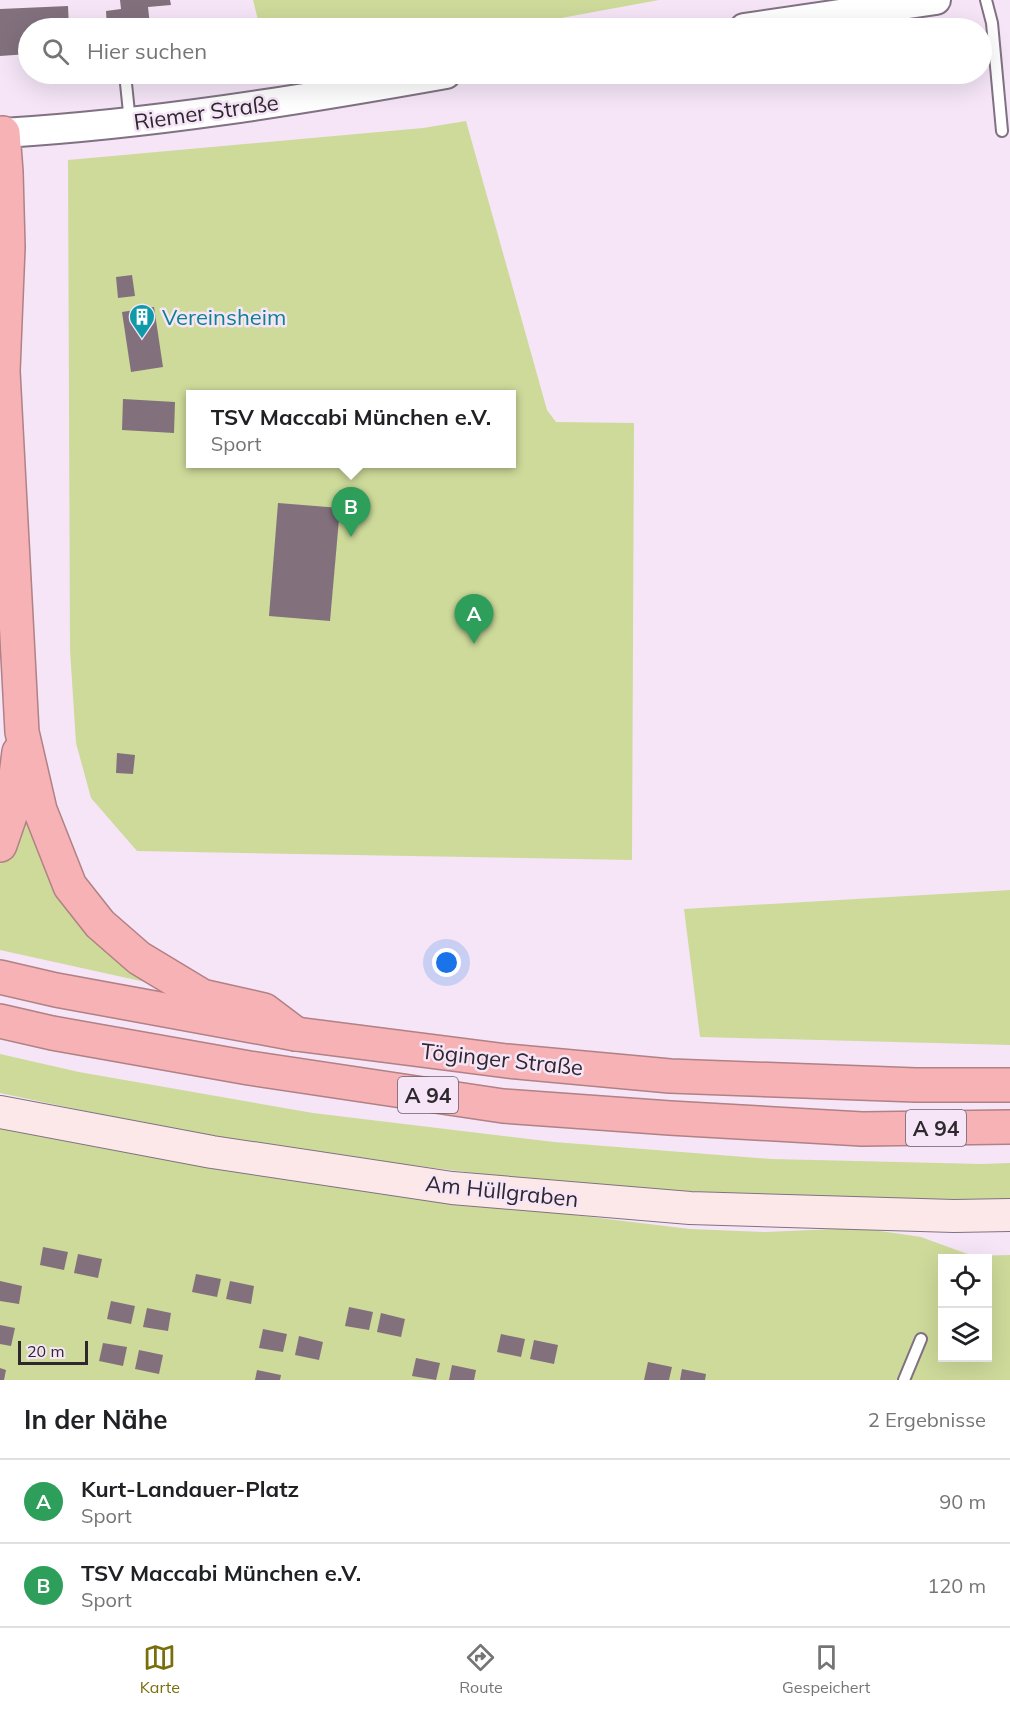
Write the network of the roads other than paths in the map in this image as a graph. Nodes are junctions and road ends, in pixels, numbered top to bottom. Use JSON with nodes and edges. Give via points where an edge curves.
{"nodes":[{"id":1,"x":936,"y":0,"type":"edge"},
{"id":2,"x":986,"y":0,"type":"edge"},
{"id":3,"x":813,"y":18,"type":"edge"},
{"id":4,"x":991,"y":18,"type":"edge"},
{"id":5,"x":992,"y":23,"type":"edge"},
{"id":6,"x":126,"y":84,"type":"edge"},
{"id":7,"x":385,"y":84,"type":"edge"},
{"id":8,"x":130,"y":123,"type":"junction"},
{"id":9,"x":1002,"y":131,"type":"dead end"},
{"id":10,"x":2,"y":133,"type":"edge"},
{"id":11,"x":2,"y":362,"type":"edge"},
{"id":12,"x":22,"y":732,"type":"junction"},
{"id":13,"x":0,"y":845,"type":"edge"},
{"id":14,"x":0,"y":977,"type":"edge"},
{"id":15,"x":0,"y":1021,"type":"edge"},
{"id":16,"x":297,"y":1034,"type":"junction"},
{"id":17,"x":1010,"y":1085,"type":"edge"},
{"id":18,"x":0,"y":1112,"type":"edge"},
{"id":19,"x":1010,"y":1127,"type":"edge"},
{"id":20,"x":1010,"y":1215,"type":"edge"},
{"id":21,"x":921,"y":1339,"type":"dead end"},
{"id":22,"x":904,"y":1380,"type":"edge"}],
"edges":[{"from":1,"to":3,"type":"street"},
{"from":2,"to":4,"type":"lane"},
{"from":5,"to":9,"type":"lane"},
{"from":6,"to":8,"type":"lane"},
{"from":7,"to":8,"type":"street","name":"Riemer Straße"},
{"from":8,"to":10,"type":"street","name":"Riemer Straße"},
{"from":10,"to":11,"type":"highway","via":[[9,247]]},
{"from":11,"to":12,"type":"highway"},
{"from":12,"to":13,"type":"highway","via":[[11,813]]},
{"from":12,"to":16,"type":"highway","via":[[52,843],[70,886],[100,924],[139,958],[202,996],[264,1010]]},
{"from":14,"to":16,"type":"highway","name":"Töginger Straße","number":"A 94"},
{"from":15,"to":19,"type":"highway","name":"Töginger Straße","number":"A 94","via":[[238,1066],[503,1106],[862,1129]]},
{"from":16,"to":17,"type":"highway","name":"Töginger Straße","number":"A 94","via":[[507,1061],[670,1076]]},
{"from":18,"to":20,"type":"main road","name":"Am Hüllgraben","via":[[212,1152],[452,1188],[690,1208]]},
{"from":21,"to":22,"type":"lane"}]}
